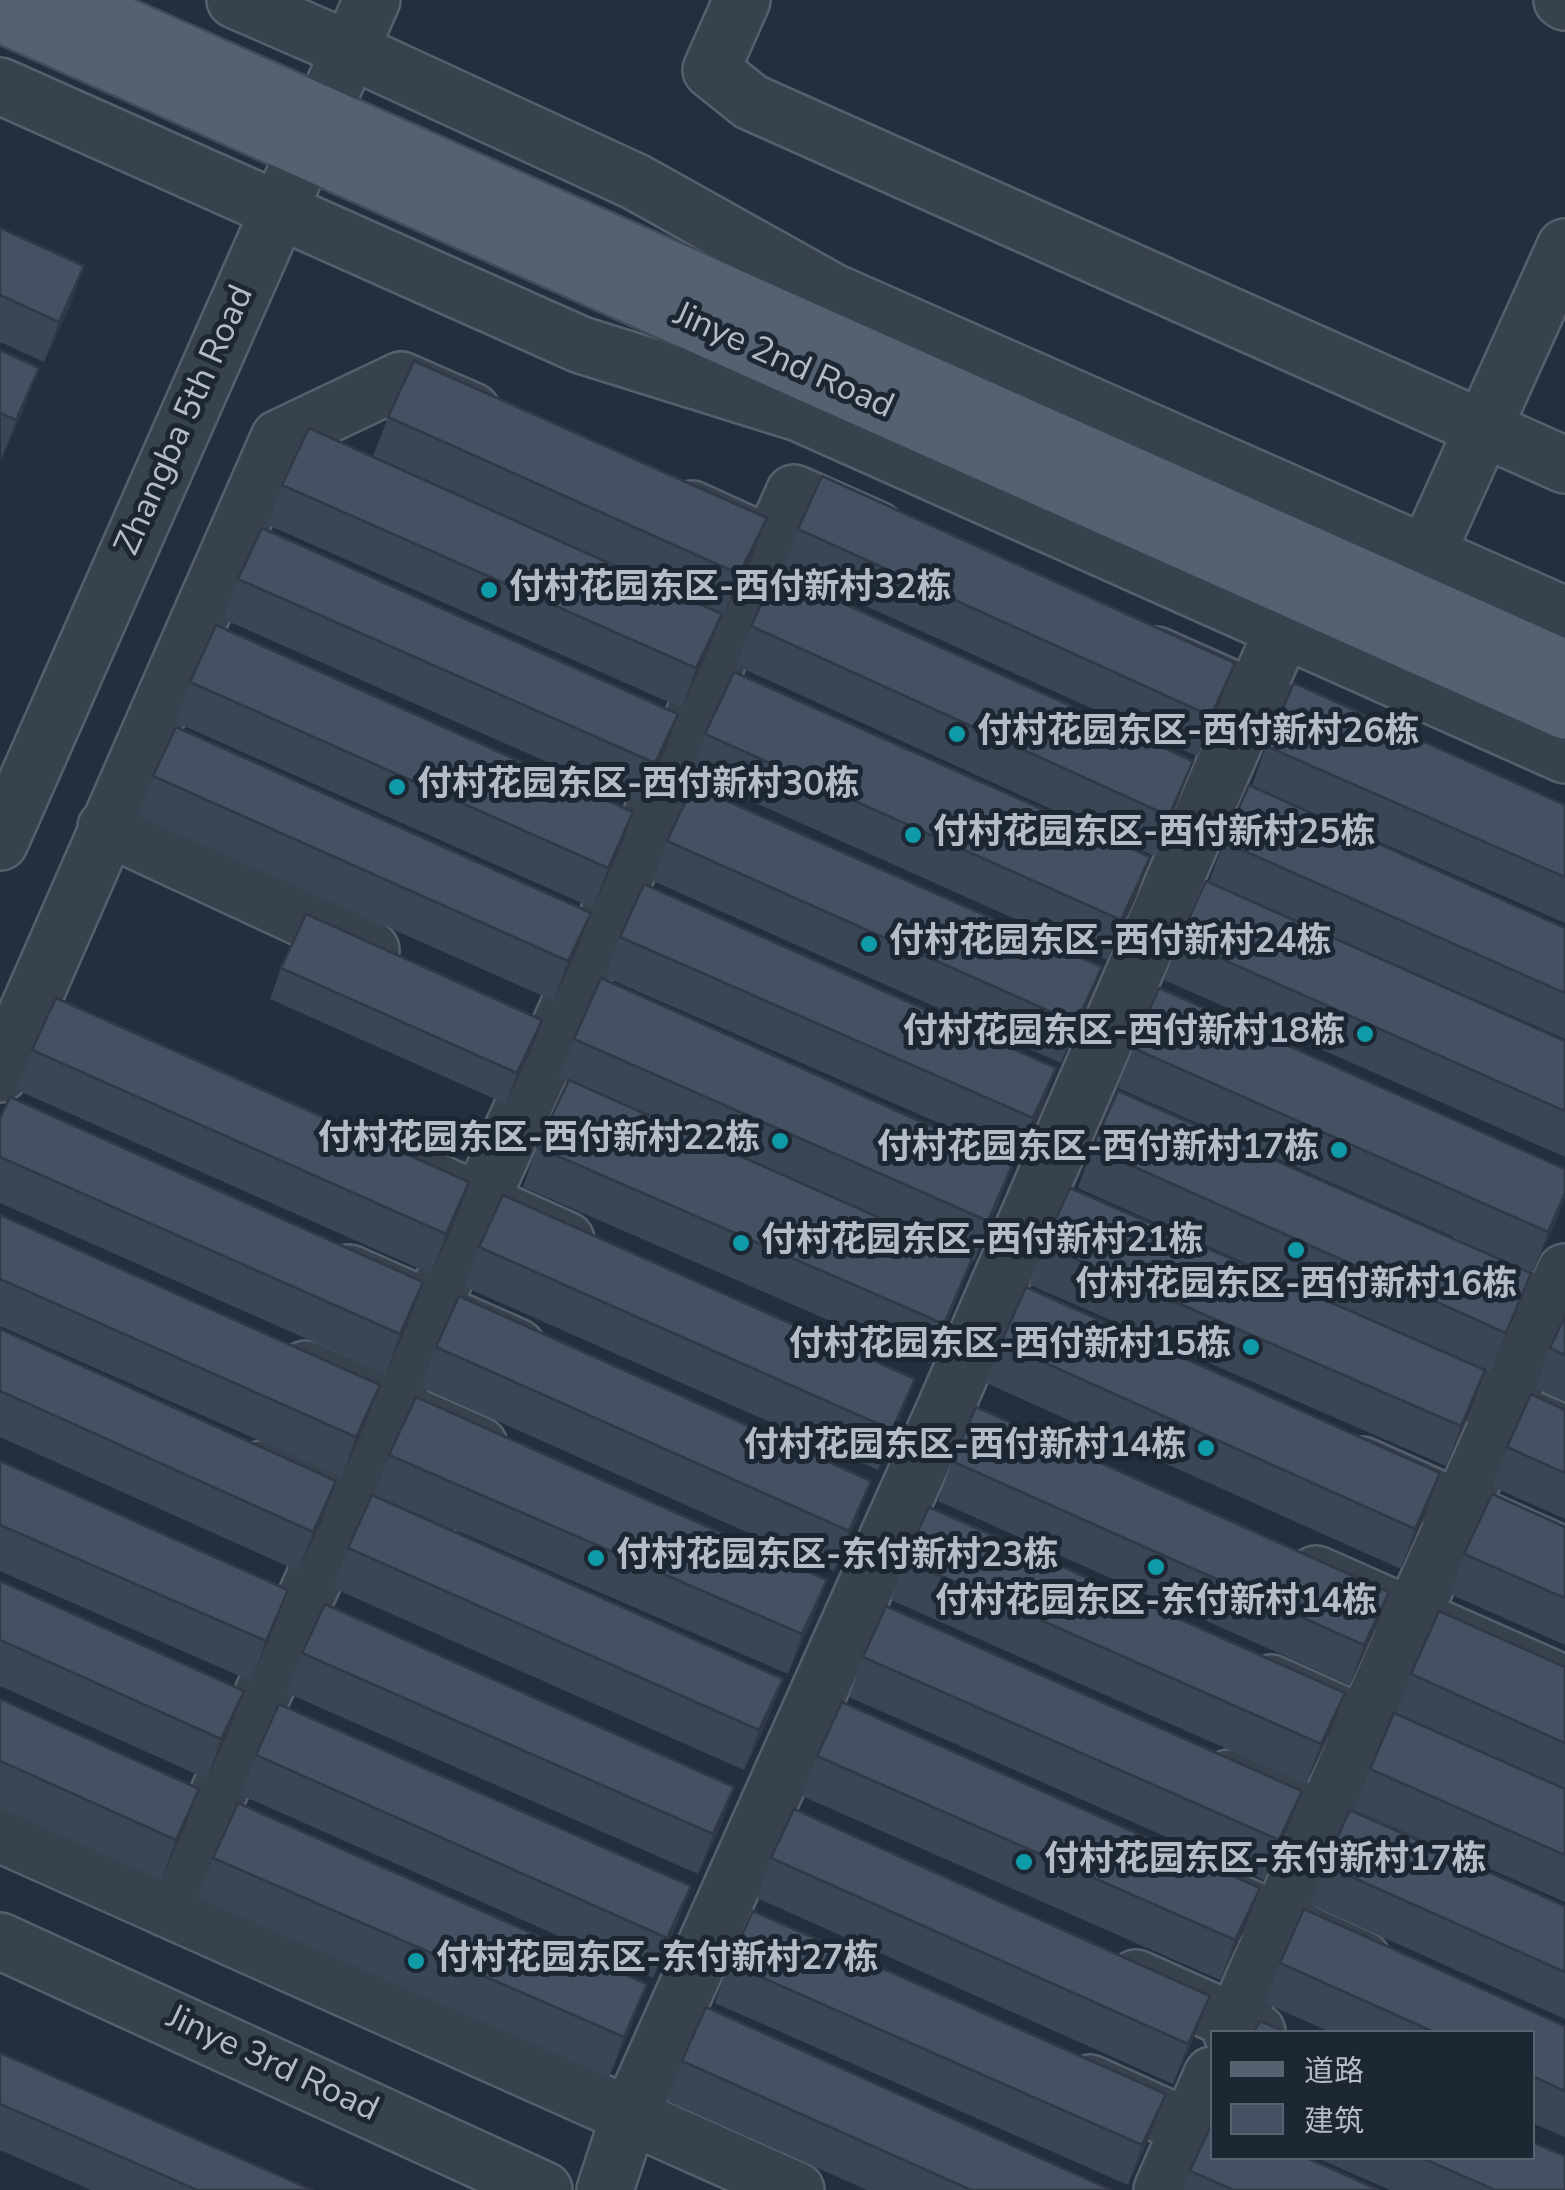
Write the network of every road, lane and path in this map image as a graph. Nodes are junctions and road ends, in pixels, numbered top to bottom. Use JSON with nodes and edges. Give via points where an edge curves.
{"nodes":[{"id":1,"x":66,"y":0,"type":"edge"},
{"id":2,"x":235,"y":0,"type":"edge"},
{"id":3,"x":372,"y":0,"type":"edge"},
{"id":4,"x":742,"y":0,"type":"edge"},
{"id":5,"x":0,"y":14,"type":"edge"},
{"id":6,"x":335,"y":29,"type":"edge"},
{"id":7,"x":0,"y":86,"type":"edge"},
{"id":8,"x":299,"y":125,"type":"junction"},
{"id":9,"x":264,"y":204,"type":"junction"},
{"id":10,"x":1565,"y":247,"type":"edge"},
{"id":11,"x":1482,"y":429,"type":"junction"},
{"id":12,"x":524,"y":435,"type":"edge"},
{"id":13,"x":279,"y":438,"type":"junction"},
{"id":14,"x":333,"y":462,"type":"edge"},
{"id":15,"x":1565,"y":465,"type":"edge"},
{"id":16,"x":648,"y":490,"type":"edge"},
{"id":17,"x":918,"y":548,"type":"edge"},
{"id":18,"x":770,"y":578,"type":"junction"},
{"id":19,"x":1408,"y":595,"type":"junction"},
{"id":20,"x":1291,"y":611,"type":"junction"},
{"id":21,"x":1565,"y":615,"type":"edge"},
{"id":22,"x":1112,"y":636,"type":"edge"},
{"id":23,"x":1565,"y":668,"type":"edge"},
{"id":24,"x":1254,"y":699,"type":"junction"},
{"id":25,"x":1565,"y":712,"type":"edge"},
{"id":26,"x":1565,"y":755,"type":"edge"},
{"id":27,"x":0,"y":756,"type":"edge"},
{"id":28,"x":1392,"y":760,"type":"edge"},
{"id":29,"x":1193,"y":787,"type":"junction"},
{"id":30,"x":1264,"y":819,"type":"edge"},
{"id":31,"x":106,"y":828,"type":"junction"},
{"id":32,"x":0,"y":842,"type":"edge"},
{"id":33,"x":1118,"y":866,"type":"edge"},
{"id":34,"x":1189,"y":898,"type":"junction"},
{"id":35,"x":671,"y":915,"type":"edge"},
{"id":36,"x":592,"y":918,"type":"junction"},
{"id":37,"x":411,"y":968,"type":"edge"},
{"id":38,"x":1105,"y":988,"type":"junction"},
{"id":39,"x":32,"y":1003,"type":"edge"},
{"id":40,"x":550,"y":1015,"type":"junction"},
{"id":41,"x":628,"y":1017,"type":"edge"},
{"id":42,"x":1176,"y":1020,"type":"edge"},
{"id":43,"x":0,"y":1074,"type":"edge"},
{"id":44,"x":1026,"y":1076,"type":"edge"},
{"id":45,"x":530,"y":1090,"type":"junction"},
{"id":46,"x":1098,"y":1109,"type":"junction"},
{"id":47,"x":584,"y":1114,"type":"edge"},
{"id":48,"x":355,"y":1146,"type":"edge"},
{"id":49,"x":481,"y":1202,"type":"junction"},
{"id":50,"x":1404,"y":1245,"type":"edge"},
{"id":51,"x":306,"y":1254,"type":"edge"},
{"id":52,"x":606,"y":1258,"type":"edge"},
{"id":53,"x":1560,"y":1299,"type":"edge"},
{"id":54,"x":431,"y":1310,"type":"junction"},
{"id":55,"x":1361,"y":1344,"type":"edge"},
{"id":56,"x":266,"y":1351,"type":"edge"},
{"id":57,"x":557,"y":1365,"type":"edge"},
{"id":58,"x":391,"y":1406,"type":"junction"},
{"id":59,"x":1506,"y":1408,"type":"junction"},
{"id":60,"x":1565,"y":1434,"type":"edge"},
{"id":61,"x":1316,"y":1445,"type":"edge"},
{"id":62,"x":218,"y":1448,"type":"edge"},
{"id":63,"x":516,"y":1462,"type":"edge"},
{"id":64,"x":345,"y":1507,"type":"junction"},
{"id":65,"x":1461,"y":1510,"type":"junction"},
{"id":66,"x":1269,"y":1553,"type":"edge"},
{"id":67,"x":1565,"y":1556,"type":"edge"},
{"id":68,"x":470,"y":1562,"type":"edge"},
{"id":69,"x":1413,"y":1617,"type":"junction"},
{"id":70,"x":1220,"y":1660,"type":"edge"},
{"id":71,"x":1565,"y":1684,"type":"edge"},
{"id":72,"x":236,"y":1702,"type":"junction"},
{"id":73,"x":1364,"y":1725,"type":"junction"},
{"id":74,"x":308,"y":1734,"type":"edge"},
{"id":75,"x":1179,"y":1756,"type":"edge"},
{"id":76,"x":190,"y":1807,"type":"junction"},
{"id":77,"x":1565,"y":1816,"type":"edge"},
{"id":78,"x":1323,"y":1819,"type":"junction"},
{"id":79,"x":0,"y":1834,"type":"edge"},
{"id":80,"x":261,"y":1838,"type":"edge"},
{"id":81,"x":1134,"y":1856,"type":"edge"},
{"id":82,"x":1461,"y":1880,"type":"edge"},
{"id":83,"x":666,"y":1893,"type":"edge"},
{"id":84,"x":167,"y":1909,"type":"junction"},
{"id":85,"x":1278,"y":1921,"type":"junction"},
{"id":86,"x":737,"y":1925,"type":"junction"},
{"id":87,"x":0,"y":1941,"type":"edge"},
{"id":88,"x":1090,"y":1958,"type":"edge"},
{"id":89,"x":1402,"y":1976,"type":"edge"},
{"id":90,"x":0,"y":1980,"type":"edge"},
{"id":91,"x":1241,"y":2029,"type":"edge"},
{"id":92,"x":1045,"y":2062,"type":"edge"},
{"id":93,"x":1210,"y":2085,"type":"edge"},
{"id":94,"x":630,"y":2117,"type":"junction"},
{"id":95,"x":1201,"y":2132,"type":"edge"},
{"id":96,"x":468,"y":2190,"type":"edge"},
{"id":97,"x":544,"y":2190,"type":"edge"},
{"id":98,"x":605,"y":2190,"type":"edge"},
{"id":99,"x":796,"y":2190,"type":"edge"},
{"id":100,"x":1162,"y":2190,"type":"edge"}],
"edges":[{"from":1,"to":8,"type":"main road","name":"Jinye 2nd Road"},
{"from":2,"to":6,"type":"street","name":"Jinye 2nd Road"},
{"from":3,"to":6,"type":"street","name":"Zhangba 5th Road"},
{"from":4,"to":11,"type":"street","via":[[711,70],[751,102]]},
{"from":5,"to":8,"type":"main road","name":"Jinye 2nd Road"},
{"from":6,"to":8,"type":"street","name":"Zhangba 5th Road"},
{"from":6,"to":19,"type":"street","name":"Jinye 2nd Road","via":[[636,182]]},
{"from":7,"to":9,"type":"street","name":"Jinye 2nd Road"},
{"from":8,"to":9,"type":"street","name":"Zhangba 5th Road"},
{"from":8,"to":19,"type":"main road","name":"Jinye 2nd Road"},
{"from":8,"to":20,"type":"main road","name":"Jinye 2nd Road"},
{"from":9,"to":20,"type":"street","name":"Jinye 2nd Road","via":[[581,346],[799,413]]},
{"from":9,"to":27,"type":"street","name":"Zhangba 5th Road"},
{"from":9,"to":32,"type":"street","name":"Zhangba 5th Road"},
{"from":10,"to":11,"type":"street"},
{"from":11,"to":15,"type":"street"},
{"from":11,"to":19,"type":"street"},
{"from":12,"to":13,"type":"street","via":[[401,380]]},
{"from":13,"to":14,"type":"street"},
{"from":13,"to":31,"type":"street","via":[[256,544],[166,744]]},
{"from":16,"to":18,"type":"street"},
{"from":17,"to":18,"type":"street","via":[[794,493]]},
{"from":18,"to":36,"type":"street","via":[[668,729],[652,811]]},
{"from":19,"to":20,"type":"main road","name":"Jinye 2nd Road"},
{"from":19,"to":21,"type":"street","name":"Jinye 2nd Road"},
{"from":19,"to":23,"type":"main road","name":"Jinye 2nd Road"},
{"from":19,"to":25,"type":"main road","name":"Jinye 2nd Road"},
{"from":20,"to":24,"type":"street"},
{"from":20,"to":26,"type":"street","name":"Jinye 2nd Road"},
{"from":22,"to":24,"type":"street"},
{"from":24,"to":28,"type":"street"},
{"from":24,"to":29,"type":"street"},
{"from":29,"to":30,"type":"street"},
{"from":29,"to":34,"type":"street"},
{"from":31,"to":37,"type":"street"},
{"from":31,"to":39,"type":"street"},
{"from":33,"to":34,"type":"street"},
{"from":34,"to":38,"type":"street"},
{"from":35,"to":36,"type":"street"},
{"from":36,"to":40,"type":"street"},
{"from":38,"to":42,"type":"street"},
{"from":38,"to":46,"type":"street"},
{"from":39,"to":43,"type":"street"},
{"from":40,"to":41,"type":"street"},
{"from":40,"to":45,"type":"street"},
{"from":44,"to":46,"type":"street"},
{"from":45,"to":47,"type":"street"},
{"from":45,"to":49,"type":"street"},
{"from":46,"to":86,"type":"street","via":[[1035,1200],[764,1813]]},
{"from":48,"to":49,"type":"street"},
{"from":49,"to":52,"type":"street"},
{"from":49,"to":54,"type":"street"},
{"from":50,"to":53,"type":"street"},
{"from":51,"to":54,"type":"street"},
{"from":53,"to":59,"type":"street"},
{"from":54,"to":57,"type":"street"},
{"from":54,"to":58,"type":"street"},
{"from":55,"to":59,"type":"street"},
{"from":56,"to":58,"type":"street"},
{"from":58,"to":63,"type":"street"},
{"from":58,"to":64,"type":"street"},
{"from":59,"to":60,"type":"street"},
{"from":59,"to":65,"type":"street"},
{"from":61,"to":65,"type":"street"},
{"from":62,"to":64,"type":"street"},
{"from":64,"to":68,"type":"street"},
{"from":64,"to":72,"type":"street","via":[[301,1608]]},
{"from":65,"to":67,"type":"street"},
{"from":65,"to":69,"type":"street"},
{"from":66,"to":69,"type":"street"},
{"from":69,"to":71,"type":"street"},
{"from":69,"to":73,"type":"street"},
{"from":70,"to":73,"type":"street"},
{"from":72,"to":74,"type":"street"},
{"from":72,"to":76,"type":"street"},
{"from":73,"to":77,"type":"street"},
{"from":73,"to":78,"type":"street"},
{"from":75,"to":78,"type":"street"},
{"from":76,"to":80,"type":"street"},
{"from":76,"to":84,"type":"street"},
{"from":78,"to":82,"type":"street"},
{"from":78,"to":85,"type":"street"},
{"from":79,"to":84,"type":"street"},
{"from":81,"to":85,"type":"street"},
{"from":83,"to":86,"type":"street"},
{"from":84,"to":94,"type":"street"},
{"from":85,"to":89,"type":"street"},
{"from":85,"to":91,"type":"street"},
{"from":86,"to":94,"type":"street","via":[[674,2017]]},
{"from":87,"to":97,"type":"street","name":"Jinye 3rd Road"},
{"from":88,"to":91,"type":"street"},
{"from":90,"to":96,"type":"street","name":"Jinye 3rd Road"},
{"from":92,"to":95,"type":"street"},
{"from":93,"to":95,"type":"street"},
{"from":94,"to":98,"type":"street"},
{"from":94,"to":99,"type":"street"},
{"from":95,"to":100,"type":"street"}]}
